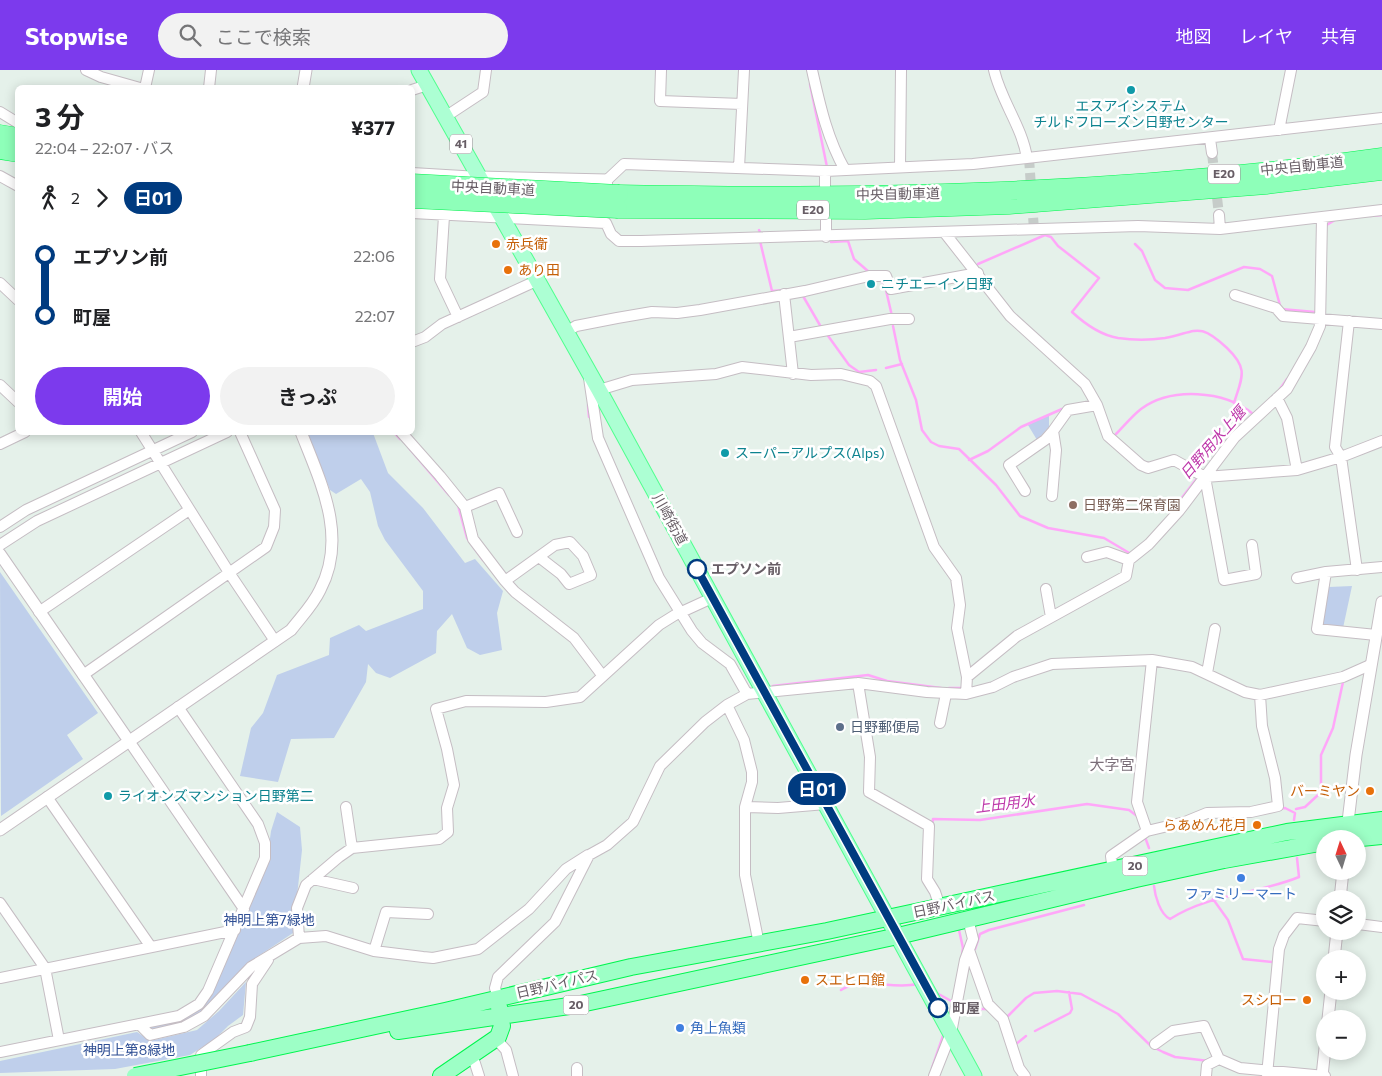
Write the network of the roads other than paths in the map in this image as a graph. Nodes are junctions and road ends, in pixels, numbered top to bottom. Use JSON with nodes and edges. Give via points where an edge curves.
{"nodes":[{"id":1,"x":86,"y":70,"type":"edge"},
{"id":2,"x":149,"y":70,"type":"edge"},
{"id":3,"x":211,"y":70,"type":"edge"},
{"id":4,"x":306,"y":70,"type":"edge"},
{"id":5,"x":418,"y":70,"type":"edge"},
{"id":6,"x":486,"y":70,"type":"edge"},
{"id":7,"x":661,"y":70,"type":"edge"},
{"id":8,"x":744,"y":70,"type":"edge"},
{"id":9,"x":812,"y":70,"type":"edge"},
{"id":10,"x":901,"y":70,"type":"edge"},
{"id":11,"x":994,"y":70,"type":"edge"},
{"id":12,"x":1291,"y":70,"type":"edge"},
{"id":13,"x":129,"y":85,"type":"edge"},
{"id":14,"x":146,"y":85,"type":"edge"},
{"id":15,"x":209,"y":85,"type":"edge"},
{"id":16,"x":304,"y":85,"type":"edge"},
{"id":17,"x":420,"y":87,"type":"edge"},
{"id":18,"x":742,"y":104,"type":"junction"},
{"id":19,"x":0,"y":112,"type":"edge"},
{"id":20,"x":445,"y":117,"type":"junction"},
{"id":21,"x":1382,"y":118,"type":"edge"},
{"id":22,"x":15,"y":121,"type":"edge"},
{"id":23,"x":1278,"y":130,"type":"junction"},
{"id":24,"x":0,"y":134,"type":"edge"},
{"id":25,"x":15,"y":136,"type":"edge"},
{"id":26,"x":1210,"y":139,"type":"junction"},
{"id":27,"x":0,"y":150,"type":"edge"},
{"id":28,"x":15,"y":152,"type":"edge"},
{"id":29,"x":1212,"y":153,"type":"tunnel mouth"},
{"id":30,"x":1027,"y":158,"type":"junction"},
{"id":31,"x":1375,"y":165,"type":"edge"},
{"id":32,"x":900,"y":167,"type":"junction"},
{"id":33,"x":739,"y":168,"type":"junction"},
{"id":34,"x":845,"y":170,"type":"junction"},
{"id":35,"x":825,"y":171,"type":"junction"},
{"id":36,"x":415,"y":173,"type":"edge"},
{"id":37,"x":0,"y":176,"type":"edge"},
{"id":38,"x":479,"y":177,"type":"junction"},
{"id":39,"x":607,"y":180,"type":"junction"},
{"id":40,"x":415,"y":183,"type":"edge"},
{"id":41,"x":15,"y":184,"type":"edge"},
{"id":42,"x":825,"y":186,"type":"dead end"},
{"id":43,"x":415,"y":199,"type":"edge"},
{"id":44,"x":619,"y":202,"type":"junction"},
{"id":45,"x":1382,"y":210,"type":"edge"},
{"id":46,"x":415,"y":213,"type":"edge"},
{"id":47,"x":1219,"y":215,"type":"tunnel mouth"},
{"id":48,"x":444,"y":216,"type":"junction"},
{"id":49,"x":502,"y":219,"type":"junction"},
{"id":50,"x":826,"y":219,"type":"dead end"},
{"id":51,"x":606,"y":223,"type":"junction"},
{"id":52,"x":1322,"y":225,"type":"junction"},
{"id":53,"x":1220,"y":229,"type":"junction"},
{"id":54,"x":944,"y":232,"type":"junction"},
{"id":55,"x":826,"y":237,"type":"junction"},
{"id":56,"x":978,"y":273,"type":"junction"},
{"id":57,"x":536,"y":281,"type":"junction"},
{"id":58,"x":0,"y":283,"type":"edge"},
{"id":59,"x":784,"y":294,"type":"junction"},
{"id":60,"x":1235,"y":295,"type":"dead end"},
{"id":61,"x":15,"y":297,"type":"edge"},
{"id":62,"x":458,"y":317,"type":"junction"},
{"id":63,"x":1317,"y":320,"type":"junction"},
{"id":64,"x":1349,"y":321,"type":"junction"},
{"id":65,"x":904,"y":322,"type":"dead end"},
{"id":66,"x":1382,"y":324,"type":"edge"},
{"id":67,"x":566,"y":332,"type":"junction"},
{"id":68,"x":788,"y":337,"type":"junction"},
{"id":69,"x":415,"y":340,"type":"edge"},
{"id":70,"x":589,"y":374,"type":"junction"},
{"id":71,"x":793,"y":374,"type":"junction"},
{"id":72,"x":0,"y":385,"type":"edge"},
{"id":73,"x":599,"y":390,"type":"junction"},
{"id":74,"x":1277,"y":398,"type":"junction"},
{"id":75,"x":15,"y":399,"type":"edge"},
{"id":76,"x":1097,"y":405,"type":"junction"},
{"id":77,"x":1053,"y":431,"type":"junction"},
{"id":78,"x":19,"y":435,"type":"edge"},
{"id":79,"x":143,"y":435,"type":"edge"},
{"id":80,"x":186,"y":435,"type":"edge"},
{"id":81,"x":221,"y":435,"type":"edge"},
{"id":82,"x":241,"y":435,"type":"edge"},
{"id":83,"x":302,"y":435,"type":"edge"},
{"id":84,"x":404,"y":435,"type":"edge"},
{"id":85,"x":1382,"y":441,"type":"edge"},
{"id":86,"x":0,"y":444,"type":"edge"},
{"id":87,"x":153,"y":450,"type":"junction"},
{"id":88,"x":1341,"y":457,"type":"junction"},
{"id":89,"x":160,"y":463,"type":"junction"},
{"id":90,"x":1297,"y":470,"type":"junction"},
{"id":91,"x":1202,"y":475,"type":"junction"},
{"id":92,"x":1025,"y":491,"type":"dead end"},
{"id":93,"x":1052,"y":496,"type":"dead end"},
{"id":94,"x":465,"y":507,"type":"junction"},
{"id":95,"x":189,"y":510,"type":"junction"},
{"id":96,"x":0,"y":527,"type":"edge"},
{"id":97,"x":517,"y":532,"type":"dead end"},
{"id":98,"x":0,"y":544,"type":"edge"},
{"id":99,"x":1252,"y":545,"type":"dead end"},
{"id":100,"x":0,"y":554,"type":"edge"},
{"id":101,"x":539,"y":557,"type":"junction"},
{"id":102,"x":1087,"y":557,"type":"dead end"},
{"id":103,"x":1129,"y":560,"type":"junction"},
{"id":104,"x":1382,"y":567,"type":"edge"},
{"id":105,"x":1357,"y":570,"type":"junction"},
{"id":106,"x":1326,"y":572,"type":"junction"},
{"id":107,"x":230,"y":574,"type":"junction"},
{"id":108,"x":1297,"y":578,"type":"dead end"},
{"id":109,"x":505,"y":581,"type":"junction"},
{"id":110,"x":1046,"y":589,"type":"dead end"},
{"id":111,"x":712,"y":598,"type":"junction"},
{"id":112,"x":1382,"y":602,"type":"edge"},
{"id":113,"x":39,"y":612,"type":"junction"},
{"id":114,"x":681,"y":612,"type":"junction"},
{"id":115,"x":1051,"y":617,"type":"junction"},
{"id":116,"x":1215,"y":629,"type":"dead end"},
{"id":117,"x":1376,"y":635,"type":"junction"},
{"id":118,"x":274,"y":641,"type":"junction"},
{"id":119,"x":1152,"y":660,"type":"junction"},
{"id":120,"x":1382,"y":662,"type":"edge"},
{"id":121,"x":1370,"y":665,"type":"junction"},
{"id":122,"x":1207,"y":673,"type":"junction"},
{"id":123,"x":83,"y":675,"type":"junction"},
{"id":124,"x":602,"y":675,"type":"junction"},
{"id":125,"x":967,"y":677,"type":"junction"},
{"id":126,"x":858,"y":683,"type":"junction"},
{"id":127,"x":748,"y":694,"type":"junction"},
{"id":128,"x":766,"y":694,"type":"junction"},
{"id":129,"x":946,"y":694,"type":"junction"},
{"id":130,"x":966,"y":694,"type":"junction"},
{"id":131,"x":1260,"y":695,"type":"junction"},
{"id":132,"x":727,"y":705,"type":"junction"},
{"id":133,"x":178,"y":707,"type":"junction"},
{"id":134,"x":940,"y":723,"type":"dead end"},
{"id":135,"x":129,"y":741,"type":"junction"},
{"id":136,"x":47,"y":797,"type":"junction"},
{"id":137,"x":826,"y":804,"type":"junction"},
{"id":138,"x":346,"y":807,"type":"dead end"},
{"id":139,"x":745,"y":807,"type":"junction"},
{"id":140,"x":1382,"y":820,"type":"edge"},
{"id":141,"x":0,"y":830,"type":"edge"},
{"id":142,"x":1349,"y":830,"type":"edge"},
{"id":143,"x":1358,"y":830,"type":"edge"},
{"id":144,"x":1147,"y":831,"type":"junction"},
{"id":145,"x":1316,"y":833,"type":"edge"},
{"id":146,"x":1366,"y":835,"type":"edge"},
{"id":147,"x":1382,"y":836,"type":"edge"},
{"id":148,"x":1316,"y":844,"type":"edge"},
{"id":149,"x":352,"y":848,"type":"junction"},
{"id":150,"x":589,"y":854,"type":"junction"},
{"id":151,"x":1113,"y":871,"type":"junction"},
{"id":152,"x":313,"y":879,"type":"junction"},
{"id":153,"x":353,"y":888,"type":"dead end"},
{"id":154,"x":0,"y":903,"type":"edge"},
{"id":155,"x":940,"y":907,"type":"junction"},
{"id":156,"x":244,"y":908,"type":"junction"},
{"id":157,"x":428,"y":914,"type":"dead end"},
{"id":158,"x":888,"y":918,"type":"junction"},
{"id":159,"x":968,"y":919,"type":"junction"},
{"id":160,"x":1316,"y":920,"type":"edge"},
{"id":161,"x":1366,"y":925,"type":"edge"},
{"id":162,"x":1382,"y":927,"type":"edge"},
{"id":163,"x":235,"y":930,"type":"junction"},
{"id":164,"x":898,"y":936,"type":"junction"},
{"id":165,"x":299,"y":938,"type":"junction"},
{"id":166,"x":759,"y":944,"type":"junction"},
{"id":167,"x":151,"y":947,"type":"junction"},
{"id":168,"x":374,"y":950,"type":"junction"},
{"id":169,"x":969,"y":950,"type":"junction"},
{"id":170,"x":273,"y":954,"type":"junction"},
{"id":171,"x":45,"y":968,"type":"junction"},
{"id":172,"x":0,"y":978,"type":"edge"},
{"id":173,"x":498,"y":998,"type":"junction"},
{"id":174,"x":501,"y":1016,"type":"junction"},
{"id":175,"x":139,"y":1024,"type":"junction"},
{"id":176,"x":951,"y":1034,"type":"junction"},
{"id":177,"x":496,"y":1039,"type":"junction"},
{"id":178,"x":59,"y":1040,"type":"junction"},
{"id":179,"x":1155,"y":1044,"type":"dead end"},
{"id":180,"x":0,"y":1052,"type":"edge"},
{"id":181,"x":472,"y":1054,"type":"junction"},
{"id":182,"x":251,"y":1058,"type":"junction"},
{"id":183,"x":1219,"y":1059,"type":"junction"},
{"id":184,"x":1324,"y":1060,"type":"edge"},
{"id":185,"x":1267,"y":1073,"type":"edge"},
{"id":186,"x":134,"y":1076,"type":"edge"},
{"id":187,"x":189,"y":1076,"type":"edge"},
{"id":188,"x":201,"y":1076,"type":"edge"},
{"id":189,"x":441,"y":1076,"type":"edge"},
{"id":190,"x":479,"y":1076,"type":"edge"},
{"id":191,"x":513,"y":1076,"type":"edge"},
{"id":192,"x":934,"y":1076,"type":"edge"},
{"id":193,"x":974,"y":1076,"type":"edge"},
{"id":194,"x":1025,"y":1076,"type":"edge"},
{"id":195,"x":1206,"y":1076,"type":"edge"},
{"id":196,"x":1323,"y":1076,"type":"edge"}],
"edges":[{"from":1,"to":13,"type":"street"},
{"from":2,"to":14,"type":"street"},
{"from":3,"to":15,"type":"street"},
{"from":4,"to":16,"type":"street"},
{"from":5,"to":17,"type":"main road","name":"川崎街道","number":"41"},
{"from":6,"to":20,"type":"street","via":[[483,92]]},
{"from":7,"to":18,"type":"street","via":[[660,101]]},
{"from":8,"to":18,"type":"street"},
{"from":9,"to":34,"type":"street","via":[[824,122]]},
{"from":10,"to":32,"type":"street"},
{"from":11,"to":30,"type":"street","via":[[1020,128]]},
{"from":12,"to":23,"type":"street"},
{"from":17,"to":20,"type":"main road","name":"川崎街道","number":"41"},
{"from":18,"to":33,"type":"street"},
{"from":19,"to":22,"type":"street"},
{"from":20,"to":38,"type":"main road","name":"川崎街道","number":"41"},
{"from":21,"to":23,"type":"street"},
{"from":23,"to":26,"type":"street"},
{"from":24,"to":25,"type":"highway"},
{"from":26,"to":29,"type":"street"},
{"from":26,"to":30,"type":"street"},
{"from":27,"to":28,"type":"highway"},
{"from":30,"to":32,"type":"street"},
{"from":31,"to":44,"type":"highway","name":"中央自動車道","number":"E20","via":[[1266,185],[1009,205],[864,210]]},
{"from":32,"to":34,"type":"street"},
{"from":33,"to":35,"type":"street"},
{"from":33,"to":39,"type":"street","via":[[624,164]]},
{"from":34,"to":35,"type":"street"},
{"from":35,"to":42,"type":"street"},
{"from":36,"to":38,"type":"street"},
{"from":37,"to":41,"type":"street"},
{"from":38,"to":39,"type":"street"},
{"from":38,"to":49,"type":"main road","name":"川崎街道","number":"41"},
{"from":39,"to":51,"type":"street"},
{"from":40,"to":44,"type":"highway","name":"中央自動車道","number":"E20","bridge":true},
{"from":43,"to":44,"type":"highway","name":"中央自動車道","number":"E20","bridge":true},
{"from":45,"to":52,"type":"street"},
{"from":46,"to":48,"type":"street"},
{"from":47,"to":53,"type":"street"},
{"from":48,"to":49,"type":"street"},
{"from":48,"to":62,"type":"street","via":[[440,279]]},
{"from":49,"to":51,"type":"street"},
{"from":49,"to":57,"type":"main road","name":"川崎街道","number":"41"},
{"from":50,"to":55,"type":"street"},
{"from":51,"to":55,"type":"street","via":[[619,242]]},
{"from":52,"to":53,"type":"street"},
{"from":52,"to":63,"type":"street"},
{"from":53,"to":54,"type":"street","via":[[1138,226]]},
{"from":54,"to":55,"type":"street"},
{"from":54,"to":56,"type":"street"},
{"from":56,"to":59,"type":"street","via":[[891,289],[886,276],[874,275]]},
{"from":56,"to":76,"type":"street","via":[[1010,316],[1085,384]]},
{"from":57,"to":62,"type":"street"},
{"from":57,"to":67,"type":"main road","name":"川崎街道","number":"41"},
{"from":58,"to":61,"type":"street"},
{"from":59,"to":67,"type":"street","via":[[685,312],[652,312],[617,318],[576,326]]},
{"from":59,"to":68,"type":"street"},
{"from":60,"to":63,"type":"street","via":[[1276,308],[1283,316]]},
{"from":62,"to":69,"type":"street"},
{"from":63,"to":64,"type":"street"},
{"from":63,"to":74,"type":"street","via":[[1311,347],[1287,389]]},
{"from":64,"to":66,"type":"street"},
{"from":64,"to":88,"type":"street","via":[[1335,447]]},
{"from":65,"to":68,"type":"street"},
{"from":67,"to":70,"type":"main road","name":"川崎街道","number":"41"},
{"from":68,"to":71,"type":"street"},
{"from":70,"to":73,"type":"main road","name":"川崎街道","number":"41"},
{"from":70,"to":114,"type":"street","via":[[598,438],[660,578]]},
{"from":71,"to":73,"type":"street","via":[[742,367],[716,374],[632,380]]},
{"from":71,"to":125,"type":"street","via":[[841,374],[870,381],[876,386],[934,548],[956,578],[960,605],[957,628]]},
{"from":72,"to":75,"type":"street"},
{"from":73,"to":111,"type":"main road","name":"川崎街道","number":"41"},
{"from":74,"to":90,"type":"street","via":[[1287,418]]},
{"from":74,"to":91,"type":"street","via":[[1235,436]]},
{"from":76,"to":77,"type":"street","via":[[1068,410]]},
{"from":76,"to":91,"type":"street","via":[[1108,436],[1141,465],[1148,468],[1174,460]]},
{"from":77,"to":92,"type":"street","via":[[1009,465]]},
{"from":77,"to":93,"type":"street","via":[[1056,450]]},
{"from":78,"to":86,"type":"street"},
{"from":79,"to":87,"type":"street"},
{"from":80,"to":87,"type":"street"},
{"from":81,"to":89,"type":"street"},
{"from":82,"to":107,"type":"street","via":[[272,500],[274,526],[266,548]]},
{"from":83,"to":118,"type":"street","via":[[329,507],[331,553],[324,580],[314,600],[291,630]]},
{"from":84,"to":94,"type":"street"},
{"from":85,"to":88,"type":"street"},
{"from":87,"to":89,"type":"street"},
{"from":87,"to":96,"type":"street","via":[[26,510]]},
{"from":88,"to":90,"type":"street"},
{"from":88,"to":105,"type":"street"},
{"from":89,"to":95,"type":"street"},
{"from":89,"to":98,"type":"street","via":[[37,521]]},
{"from":90,"to":91,"type":"street"},
{"from":91,"to":99,"type":"street","via":[[1224,580],[1256,574]]},
{"from":91,"to":103,"type":"street","via":[[1149,544]]},
{"from":94,"to":97,"type":"street","via":[[499,493]]},
{"from":94,"to":109,"type":"street","via":[[473,539]]},
{"from":95,"to":107,"type":"street"},
{"from":95,"to":113,"type":"street"},
{"from":100,"to":113,"type":"street"},
{"from":101,"to":101,"type":"street","via":[[555,545],[570,542],[583,556],[590,575],[569,584]]},
{"from":101,"to":109,"type":"street"},
{"from":102,"to":103,"type":"street","via":[[1107,552]]},
{"from":103,"to":115,"type":"street","via":[[1126,576]]},
{"from":104,"to":105,"type":"street"},
{"from":105,"to":106,"type":"street"},
{"from":106,"to":108,"type":"street"},
{"from":106,"to":117,"type":"street","via":[[1317,629]]},
{"from":107,"to":118,"type":"street"},
{"from":107,"to":123,"type":"street"},
{"from":109,"to":124,"type":"street","via":[[574,638]]},
{"from":110,"to":115,"type":"street"},
{"from":111,"to":114,"type":"street"},
{"from":111,"to":128,"type":"main road","name":"川崎街道","number":"41"},
{"from":112,"to":117,"type":"street"},
{"from":113,"to":123,"type":"street"},
{"from":114,"to":124,"type":"street","via":[[654,629]]},
{"from":114,"to":127,"type":"street","via":[[702,643],[730,664]]},
{"from":115,"to":125,"type":"street","via":[[1017,636]]},
{"from":116,"to":122,"type":"street"},
{"from":117,"to":121,"type":"street"},
{"from":118,"to":133,"type":"street"},
{"from":119,"to":122,"type":"street","via":[[1177,662]]},
{"from":119,"to":130,"type":"street","via":[[1052,664]]},
{"from":119,"to":144,"type":"street","via":[[1137,802]]},
{"from":120,"to":121,"type":"street"},
{"from":121,"to":131,"type":"street","via":[[1343,677]]},
{"from":121,"to":142,"type":"street"},
{"from":122,"to":131,"type":"street","via":[[1246,692]]},
{"from":123,"to":135,"type":"street"},
{"from":124,"to":149,"type":"street","via":[[574,700],[466,701],[436,710],[454,785],[447,808],[448,832],[439,839]]},
{"from":125,"to":130,"type":"street"},
{"from":126,"to":128,"type":"street"},
{"from":126,"to":129,"type":"street"},
{"from":126,"to":155,"type":"street","via":[[870,757],[869,792],[929,826],[927,880]]},
{"from":127,"to":128,"type":"street"},
{"from":127,"to":132,"type":"street"},
{"from":128,"to":137,"type":"main road","name":"川崎街道","number":"41"},
{"from":129,"to":130,"type":"street"},
{"from":129,"to":134,"type":"street"},
{"from":131,"to":144,"type":"street","via":[[1262,726],[1275,778],[1278,806],[1251,812],[1207,813]]},
{"from":132,"to":139,"type":"street","via":[[744,740],[752,772]]},
{"from":132,"to":150,"type":"street","via":[[698,728],[660,766],[633,822],[607,845]]},
{"from":133,"to":135,"type":"street"},
{"from":133,"to":156,"type":"street","via":[[263,833],[265,858]]},
{"from":135,"to":136,"type":"street"},
{"from":135,"to":156,"type":"street"},
{"from":136,"to":141,"type":"street"},
{"from":136,"to":167,"type":"street"},
{"from":137,"to":139,"type":"street"},
{"from":137,"to":158,"type":"main road","name":"川崎街道","number":"41"},
{"from":138,"to":149,"type":"street"},
{"from":139,"to":166,"type":"street","via":[[745,875]]},
{"from":140,"to":143,"type":"highway","name":"日野バイパス","number":"20"},
{"from":144,"to":151,"type":"street","via":[[1111,856]]},
{"from":145,"to":151,"type":"highway","name":"日野バイパス","number":"20","via":[[1287,832]]},
{"from":146,"to":147,"type":"highway","name":"日野バイパス","number":"20"},
{"from":148,"to":159,"type":"highway","name":"日野バイパス","number":"20","via":[[1162,873]]},
{"from":149,"to":152,"type":"street"},
{"from":150,"to":168,"type":"street","via":[[566,869],[529,908],[478,949],[433,958]]},
{"from":150,"to":173,"type":"street","via":[[555,922],[498,977],[495,988]]},
{"from":151,"to":155,"type":"highway","name":"日野バイパス","number":"20"},
{"from":152,"to":153,"type":"street"},
{"from":152,"to":165,"type":"street","via":[[298,901]]},
{"from":154,"to":171,"type":"street"},
{"from":155,"to":158,"type":"highway","name":"日野バイパス","number":"20"},
{"from":156,"to":163,"type":"street"},
{"from":157,"to":168,"type":"street","via":[[386,912]]},
{"from":158,"to":164,"type":"main road","name":"川崎街道","number":"41"},
{"from":158,"to":166,"type":"highway","name":"日野バイパス","number":"20"},
{"from":159,"to":164,"type":"highway","name":"日野バイパス","number":"20"},
{"from":159,"to":169,"type":"street","via":[[973,938]]},
{"from":160,"to":185,"type":"street","via":[[1297,918],[1279,949]]},
{"from":161,"to":162,"type":"street"},
{"from":163,"to":167,"type":"street"},
{"from":163,"to":175,"type":"street","via":[[208,992],[198,1004],[179,1016]]},
{"from":164,"to":174,"type":"highway","name":"日野バイパス","number":"20","via":[[576,1005]]},
{"from":164,"to":176,"type":"main road","name":"川崎街道","number":"41"},
{"from":165,"to":168,"type":"street","via":[[326,936]]},
{"from":165,"to":170,"type":"street"},
{"from":166,"to":173,"type":"highway","name":"日野バイパス","number":"20","via":[[622,969]]},
{"from":167,"to":171,"type":"street"},
{"from":169,"to":176,"type":"street"},
{"from":169,"to":194,"type":"street","via":[[988,1004],[1003,1019],[1019,1068]]},
{"from":170,"to":175,"type":"street","via":[[252,967],[195,1023],[150,1035]]},
{"from":170,"to":188,"type":"street","via":[[252,984],[250,1018],[246,1027],[201,1054]]},
{"from":171,"to":172,"type":"street"},
{"from":171,"to":178,"type":"street"},
{"from":173,"to":174,"type":"highway","name":"日野バイパス"},
{"from":173,"to":182,"type":"highway","name":"日野バイパス","number":"20"},
{"from":174,"to":177,"type":"highway","name":"日野バイパス","via":[[501,1031]]},
{"from":174,"to":182,"type":"highway","name":"日野バイパス","number":"20"},
{"from":175,"to":178,"type":"street"},
{"from":176,"to":192,"type":"street"},
{"from":176,"to":193,"type":"main road","name":"川崎街道","number":"41"},
{"from":177,"to":181,"type":"highway"},
{"from":177,"to":191,"type":"street","via":[[506,1050]]},
{"from":178,"to":180,"type":"street"},
{"from":179,"to":183,"type":"street","via":[[1173,1031],[1204,1026]]},
{"from":181,"to":189,"type":"highway"},
{"from":181,"to":190,"type":"street"},
{"from":182,"to":186,"type":"highway","name":"日野バイパス","number":"20","bridge":true},
{"from":182,"to":187,"type":"highway","name":"日野バイパス","number":"20"},
{"from":183,"to":185,"type":"street","via":[[1240,1068]]},
{"from":183,"to":195,"type":"street","via":[[1207,1065]]},
{"from":184,"to":196,"type":"street"},
{"from":185,"to":196,"type":"street"}]}
